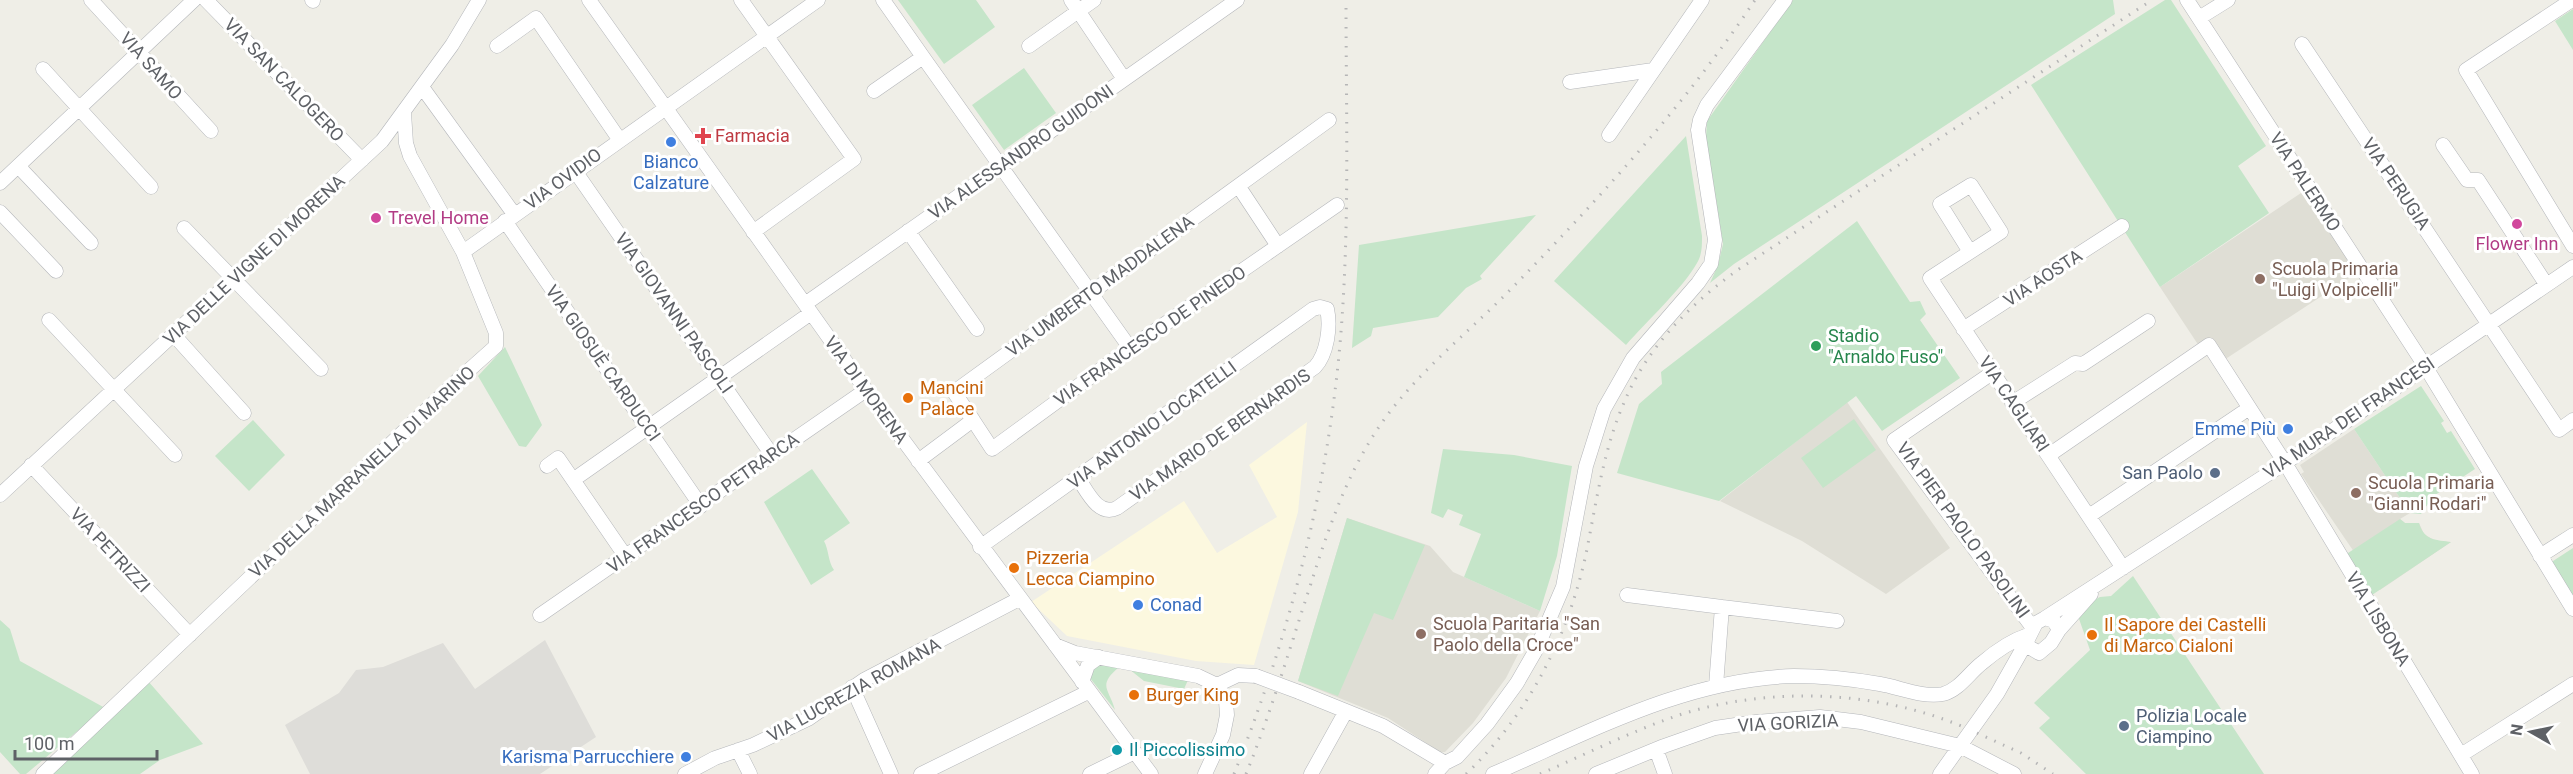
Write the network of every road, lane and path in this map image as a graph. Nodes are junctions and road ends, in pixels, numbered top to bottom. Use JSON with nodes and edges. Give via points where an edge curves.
{"nodes":[{"id":1,"x":91,"y":0,"type":"edge"},
{"id":2,"x":194,"y":0,"type":"edge"},
{"id":3,"x":206,"y":0,"type":"edge"},
{"id":4,"x":479,"y":0,"type":"edge"},
{"id":5,"x":589,"y":0,"type":"edge"},
{"id":6,"x":741,"y":0,"type":"edge"},
{"id":7,"x":818,"y":0,"type":"edge"},
{"id":8,"x":883,"y":0,"type":"edge"},
{"id":9,"x":1094,"y":0,"type":"edge"},
{"id":10,"x":1237,"y":0,"type":"edge"},
{"id":11,"x":1702,"y":0,"type":"edge"},
{"id":12,"x":1785,"y":0,"type":"edge"},
{"id":13,"x":2187,"y":0,"type":"edge"},
{"id":14,"x":2228,"y":0,"type":"edge"},
{"id":15,"x":2572,"y":0,"type":"edge"},
{"id":16,"x":1075,"y":5,"type":"edge"},
{"id":17,"x":2199,"y":18,"type":"junction"},
{"id":18,"x":766,"y":36,"type":"junction"},
{"id":19,"x":2302,"y":44,"type":"dead end"},
{"id":20,"x":497,"y":46,"type":"dead end"},
{"id":21,"x":1029,"y":46,"type":"dead end"},
{"id":22,"x":140,"y":53,"type":"junction"},
{"id":23,"x":923,"y":57,"type":"junction"},
{"id":24,"x":43,"y":69,"type":"dead end"},
{"id":25,"x":1653,"y":70,"type":"junction"},
{"id":26,"x":1124,"y":79,"type":"junction"},
{"id":27,"x":1570,"y":82,"type":"dead end"},
{"id":28,"x":422,"y":87,"type":"junction"},
{"id":29,"x":874,"y":91,"type":"dead end"},
{"id":30,"x":664,"y":107,"type":"junction"},
{"id":31,"x":79,"y":110,"type":"junction"},
{"id":32,"x":404,"y":113,"type":"junction"},
{"id":33,"x":1329,"y":120,"type":"dead end"},
{"id":34,"x":211,"y":131,"type":"dead end"},
{"id":35,"x":1609,"y":135,"type":"dead end"},
{"id":36,"x":619,"y":139,"type":"junction"},
{"id":37,"x":2443,"y":145,"type":"dead end"},
{"id":38,"x":362,"y":160,"type":"junction"},
{"id":39,"x":1001,"y":166,"type":"junction"},
{"id":40,"x":19,"y":167,"type":"junction"},
{"id":41,"x":575,"y":171,"type":"junction"},
{"id":42,"x":0,"y":183,"type":"edge"},
{"id":43,"x":151,"y":187,"type":"dead end"},
{"id":44,"x":1239,"y":187,"type":"junction"},
{"id":45,"x":1337,"y":204,"type":"dead end"},
{"id":46,"x":0,"y":212,"type":"edge"},
{"id":47,"x":510,"y":218,"type":"junction"},
{"id":48,"x":2122,"y":226,"type":"dead end"},
{"id":49,"x":184,"y":228,"type":"dead end"},
{"id":50,"x":908,"y":231,"type":"junction"},
{"id":51,"x":753,"y":232,"type":"junction"},
{"id":52,"x":91,"y":243,"type":"dead end"},
{"id":53,"x":1278,"y":246,"type":"junction"},
{"id":54,"x":2573,"y":246,"type":"edge"},
{"id":55,"x":462,"y":252,"type":"junction"},
{"id":56,"x":1970,"y":252,"type":"junction"},
{"id":57,"x":2573,"y":267,"type":"edge"},
{"id":58,"x":56,"y":271,"type":"dead end"},
{"id":59,"x":233,"y":279,"type":"junction"},
{"id":60,"x":2546,"y":284,"type":"junction"},
{"id":61,"x":1089,"y":292,"type":"junction"},
{"id":62,"x":1324,"y":307,"type":"joint"},
{"id":63,"x":808,"y":309,"type":"junction"},
{"id":64,"x":49,"y":320,"type":"dead end"},
{"id":65,"x":2148,"y":321,"type":"dead end"},
{"id":66,"x":2490,"y":323,"type":"junction"},
{"id":67,"x":977,"y":329,"type":"dead end"},
{"id":68,"x":1963,"y":329,"type":"junction"},
{"id":69,"x":173,"y":334,"type":"junction"},
{"id":70,"x":1130,"y":348,"type":"junction"},
{"id":71,"x":2425,"y":366,"type":"junction"},
{"id":72,"x":321,"y":369,"type":"dead end"},
{"id":73,"x":1992,"y":373,"type":"junction"},
{"id":74,"x":720,"y":377,"type":"junction"},
{"id":75,"x":114,"y":389,"type":"junction"},
{"id":76,"x":866,"y":390,"type":"junction"},
{"id":77,"x":2012,"y":403,"type":"junction"},
{"id":78,"x":2242,"y":412,"type":"dead end"},
{"id":79,"x":244,"y":413,"type":"dead end"},
{"id":80,"x":973,"y":420,"type":"junction"},
{"id":81,"x":2573,"y":420,"type":"edge"},
{"id":82,"x":647,"y":427,"type":"junction"},
{"id":83,"x":175,"y":455,"type":"dead end"},
{"id":84,"x":772,"y":455,"type":"junction"},
{"id":85,"x":2049,"y":455,"type":"junction"},
{"id":86,"x":918,"y":461,"type":"junction"},
{"id":87,"x":2285,"y":463,"type":"junction"},
{"id":88,"x":31,"y":465,"type":"junction"},
{"id":89,"x":547,"y":466,"type":"dead end"},
{"id":90,"x":1078,"y":478,"type":"junction"},
{"id":91,"x":573,"y":480,"type":"junction"},
{"id":92,"x":0,"y":495,"type":"edge"},
{"id":93,"x":701,"y":506,"type":"junction"},
{"id":94,"x":2089,"y":516,"type":"junction"},
{"id":95,"x":2573,"y":536,"type":"edge"},
{"id":96,"x":980,"y":547,"type":"junction"},
{"id":97,"x":2540,"y":556,"type":"junction"},
{"id":98,"x":626,"y":557,"type":"junction"},
{"id":99,"x":2123,"y":568,"type":"junction"},
{"id":100,"x":1627,"y":595,"type":"dead end"},
{"id":101,"x":1019,"y":599,"type":"junction"},
{"id":102,"x":1722,"y":607,"type":"junction"},
{"id":103,"x":2573,"y":609,"type":"edge"},
{"id":104,"x":540,"y":615,"type":"dead end"},
{"id":105,"x":2045,"y":618,"type":"junction"},
{"id":106,"x":1837,"y":621,"type":"dead end"},
{"id":107,"x":2058,"y":630,"type":"junction"},
{"id":108,"x":190,"y":635,"type":"junction"},
{"id":109,"x":2029,"y":635,"type":"junction"},
{"id":110,"x":1053,"y":644,"type":"junction"},
{"id":111,"x":2039,"y":653,"type":"junction"},
{"id":112,"x":1099,"y":657,"type":"junction"},
{"id":113,"x":2573,"y":684,"type":"edge"},
{"id":114,"x":1217,"y":685,"type":"junction"},
{"id":115,"x":1716,"y":686,"type":"junction"},
{"id":116,"x":852,"y":687,"type":"junction"},
{"id":117,"x":1085,"y":687,"type":"junction"},
{"id":118,"x":1998,"y":693,"type":"junction"},
{"id":119,"x":1346,"y":711,"type":"junction"},
{"id":120,"x":1960,"y":746,"type":"junction"},
{"id":121,"x":1656,"y":748,"type":"junction"},
{"id":122,"x":738,"y":750,"type":"junction"},
{"id":123,"x":1135,"y":752,"type":"junction"},
{"id":124,"x":2461,"y":755,"type":"junction"},
{"id":125,"x":1445,"y":763,"type":"junction"},
{"id":126,"x":43,"y":774,"type":"edge"},
{"id":127,"x":686,"y":774,"type":"edge"},
{"id":128,"x":750,"y":774,"type":"edge"},
{"id":129,"x":891,"y":774,"type":"edge"},
{"id":130,"x":921,"y":774,"type":"edge"},
{"id":131,"x":1090,"y":774,"type":"edge"},
{"id":132,"x":1151,"y":774,"type":"edge"},
{"id":133,"x":1205,"y":774,"type":"edge"},
{"id":134,"x":1311,"y":774,"type":"edge"},
{"id":135,"x":1435,"y":774,"type":"edge"},
{"id":136,"x":1493,"y":774,"type":"edge"},
{"id":137,"x":1596,"y":774,"type":"edge"},
{"id":138,"x":1665,"y":774,"type":"edge"},
{"id":139,"x":1940,"y":774,"type":"edge"},
{"id":140,"x":2014,"y":774,"type":"edge"},
{"id":141,"x":2472,"y":774,"type":"edge"}],
"edges":[{"from":1,"to":22,"type":"street","name":"VIA SAMO"},
{"from":2,"to":22,"type":"street"},
{"from":3,"to":38,"type":"street","name":"VIA SAN CALOGERO"},
{"from":4,"to":28,"type":"street","name":"VIA DELLE VIGNE DI MORENA"},
{"from":5,"to":30,"type":"street","name":"VIA DI MORENA"},
{"from":6,"to":18,"type":"street"},
{"from":7,"to":18,"type":"street","name":"VIA OVIDIO"},
{"from":8,"to":23,"type":"street"},
{"from":9,"to":16,"type":"street"},
{"from":10,"to":26,"type":"street","name":"VIA ALESSANDRO GUIDONI"},
{"from":11,"to":25,"type":"street"},
{"from":12,"to":125,"type":"street","via":[[1700,120],[1698,134],[1715,240],[1711,264],[1638,351],[1604,408],[1586,466],[1566,577],[1536,650],[1517,684],[1487,723],[1457,757]]},
{"from":13,"to":17,"type":"street","name":"VIA PALERMO"},
{"from":14,"to":17,"type":"street"},
{"from":15,"to":54,"type":"street","via":[[2466,70]]},
{"from":16,"to":21,"type":"street"},
{"from":16,"to":26,"type":"street"},
{"from":17,"to":71,"type":"street","name":"VIA PALERMO"},
{"from":18,"to":30,"type":"street","name":"VIA OVIDIO"},
{"from":18,"to":51,"type":"street","via":[[854,159]]},
{"from":19,"to":66,"type":"street","name":"VIA PERUGIA"},
{"from":20,"to":36,"type":"street","via":[[536,18]]},
{"from":22,"to":31,"type":"street"},
{"from":22,"to":34,"type":"street","name":"VIA SAMO"},
{"from":23,"to":29,"type":"street"},
{"from":23,"to":39,"type":"street"},
{"from":24,"to":31,"type":"street"},
{"from":25,"to":27,"type":"street"},
{"from":25,"to":35,"type":"street"},
{"from":26,"to":39,"type":"street","name":"VIA ALESSANDRO GUIDONI"},
{"from":28,"to":32,"type":"street","name":"VIA DELLE VIGNE DI MORENA"},
{"from":28,"to":47,"type":"street","name":"VIA GIOSUÈ CARDUCCI"},
{"from":30,"to":36,"type":"street","name":"VIA OVIDIO"},
{"from":30,"to":51,"type":"street","name":"VIA DI MORENA"},
{"from":31,"to":40,"type":"street"},
{"from":31,"to":43,"type":"street"},
{"from":32,"to":38,"type":"street","name":"VIA DELLE VIGNE DI MORENA"},
{"from":32,"to":55,"type":"street","name":"VIA DELLA MARRANELLA DI MARINO","via":[[410,156]]},
{"from":33,"to":44,"type":"street","name":"VIA UMBERTO MADDALENA"},
{"from":36,"to":41,"type":"street","name":"VIA OVIDIO"},
{"from":37,"to":60,"type":"street","via":[[2467,180],[2478,180]]},
{"from":38,"to":59,"type":"street","name":"VIA DELLE VIGNE DI MORENA"},
{"from":39,"to":50,"type":"street","name":"VIA ALESSANDRO GUIDONI"},
{"from":39,"to":61,"type":"street"},
{"from":40,"to":42,"type":"street"},
{"from":40,"to":52,"type":"street"},
{"from":41,"to":47,"type":"street","name":"VIA OVIDIO"},
{"from":41,"to":74,"type":"street","name":"VIA GIOVANNI PASCOLI"},
{"from":44,"to":53,"type":"street"},
{"from":44,"to":61,"type":"street","name":"VIA UMBERTO MADDALENA"},
{"from":45,"to":53,"type":"street","name":"VIA FRANCESCO DE PINEDO"},
{"from":46,"to":58,"type":"street"},
{"from":47,"to":55,"type":"street","name":"VIA OVIDIO"},
{"from":47,"to":82,"type":"street","name":"VIA GIOSUÈ CARDUCCI"},
{"from":48,"to":68,"type":"street","name":"VIA AOSTA"},
{"from":49,"to":59,"type":"street"},
{"from":50,"to":63,"type":"street","name":"VIA ALESSANDRO GUIDONI"},
{"from":50,"to":67,"type":"street"},
{"from":51,"to":63,"type":"street","name":"VIA DI MORENA"},
{"from":53,"to":70,"type":"street","name":"VIA FRANCESCO DE PINEDO"},
{"from":55,"to":108,"type":"street","name":"VIA DELLA MARRANELLA DI MARINO","via":[[496,333],[494,349]]},
{"from":56,"to":56,"type":"street","name":"VIA CAGLIARI","via":[[1940,204],[1971,185],[2001,232]]},
{"from":56,"to":68,"type":"street","name":"VIA CAGLIARI","via":[[1930,278]]},
{"from":57,"to":60,"type":"street","name":"VIA MURA DEI FRANCESI"},
{"from":59,"to":69,"type":"street","name":"VIA DELLE VIGNE DI MORENA"},
{"from":59,"to":72,"type":"street"},
{"from":60,"to":66,"type":"street","name":"VIA MURA DEI FRANCESI"},
{"from":61,"to":70,"type":"street"},
{"from":61,"to":80,"type":"street","name":"VIA UMBERTO MADDALENA","via":[[954,392]]},
{"from":62,"to":90,"type":"street","name":"VIA ANTONIO LOCATELLI","via":[[1313,309]]},
{"from":62,"to":90,"type":"street","name":"VIA MARIO DE BERNARDIS","via":[[1328,313],[1325,347],[1315,367],[1117,508],[1100,508]]},
{"from":63,"to":74,"type":"street","name":"VIA ALESSANDRO GUIDONI"},
{"from":63,"to":76,"type":"street","name":"VIA DI MORENA"},
{"from":64,"to":75,"type":"street"},
{"from":65,"to":77,"type":"street","via":[[2083,364],[2075,363]]},
{"from":66,"to":71,"type":"street","name":"VIA MURA DEI FRANCESI"},
{"from":66,"to":81,"type":"street","name":"VIA PERUGIA","via":[[2559,429]]},
{"from":68,"to":73,"type":"street","name":"VIA CAGLIARI"},
{"from":69,"to":75,"type":"street","name":"VIA DELLE VIGNE DI MORENA"},
{"from":69,"to":79,"type":"street"},
{"from":70,"to":80,"type":"street","name":"VIA FRANCESCO DE PINEDO","via":[[992,449]]},
{"from":71,"to":87,"type":"street","name":"VIA MURA DEI FRANCESI"},
{"from":71,"to":97,"type":"street","name":"VIA PALERMO"},
{"from":73,"to":77,"type":"street","name":"VIA CAGLIARI"},
{"from":73,"to":109,"type":"street","name":"VIA PIER PAOLO PASOLINI","via":[[1894,440]]},
{"from":74,"to":82,"type":"street","name":"VIA ALESSANDRO GUIDONI"},
{"from":74,"to":84,"type":"street","name":"VIA GIOVANNI PASCOLI"},
{"from":75,"to":83,"type":"street"},
{"from":75,"to":88,"type":"street","name":"VIA DELLE VIGNE DI MORENA"},
{"from":76,"to":84,"type":"street","name":"VIA FRANCESCO PETRARCA"},
{"from":76,"to":86,"type":"street","name":"VIA DI MORENA"},
{"from":77,"to":85,"type":"street","name":"VIA CAGLIARI"},
{"from":78,"to":94,"type":"street"},
{"from":80,"to":86,"type":"street"},
{"from":82,"to":91,"type":"street","name":"VIA ALESSANDRO GUIDONI"},
{"from":82,"to":93,"type":"street","name":"VIA GIOSUÈ CARDUCCI"},
{"from":84,"to":93,"type":"street","name":"VIA FRANCESCO PETRARCA"},
{"from":85,"to":87,"type":"street","name":"VIA LISBONA","via":[[2209,345]]},
{"from":85,"to":94,"type":"street","name":"VIA CAGLIARI"},
{"from":86,"to":96,"type":"street","name":"VIA DI MORENA"},
{"from":87,"to":99,"type":"street","name":"VIA MURA DEI FRANCESI"},
{"from":87,"to":124,"type":"street","name":"VIA LISBONA"},
{"from":88,"to":92,"type":"street","name":"VIA DELLE VIGNE DI MORENA"},
{"from":88,"to":108,"type":"street","name":"VIA PETRIZZI"},
{"from":89,"to":91,"type":"street","via":[[558,458]]},
{"from":90,"to":96,"type":"street","name":"VIA ANTONIO LOCATELLI"},
{"from":91,"to":98,"type":"street"},
{"from":93,"to":98,"type":"street","name":"VIA FRANCESCO PETRARCA"},
{"from":94,"to":99,"type":"street","name":"VIA CAGLIARI"},
{"from":95,"to":97,"type":"street"},
{"from":96,"to":101,"type":"street","name":"VIA DI MORENA"},
{"from":97,"to":103,"type":"street","name":"VIA PALERMO"},
{"from":98,"to":104,"type":"street","name":"VIA FRANCESCO PETRARCA"},
{"from":99,"to":105,"type":"street","name":"VIA MURA DEI FRANCESI"},
{"from":99,"to":107,"type":"street","name":"VIA MURA DEI FRANCESI","via":[[2087,597]]},
{"from":100,"to":102,"type":"street"},
{"from":101,"to":110,"type":"street","name":"VIA DI MORENA"},
{"from":101,"to":116,"type":"street","name":"VIA LUCREZIA ROMANA"},
{"from":102,"to":106,"type":"street"},
{"from":102,"to":115,"type":"street"},
{"from":105,"to":107,"type":"street","via":[[2054,621]]},
{"from":105,"to":109,"type":"street","name":"VIA MURA DEI FRANCESI"},
{"from":107,"to":111,"type":"street","name":"VIA MURA DEI FRANCESI"},
{"from":108,"to":126,"type":"street","name":"VIA DELLA MARRANELLA DI MARINO"},
{"from":109,"to":111,"type":"street","via":[[2029,647]]},
{"from":109,"to":115,"type":"street","name":"VIA MURA DEI FRANCESI","via":[[2008,643],[1956,687],[1938,694],[1815,676],[1765,678]]},
{"from":109,"to":118,"type":"street"},
{"from":110,"to":112,"type":"street"},
{"from":110,"to":117,"type":"street","name":"VIA DI MORENA"},
{"from":111,"to":118,"type":"street","name":"VIA MURA DEI FRANCESI"},
{"from":112,"to":114,"type":"street","via":[[1200,676]]},
{"from":112,"to":117,"type":"street","via":[[1088,665]]},
{"from":113,"to":124,"type":"street"},
{"from":114,"to":119,"type":"street","bridge":true,"via":[[1238,675],[1256,676]]},
{"from":114,"to":133,"type":"street","via":[[1226,698],[1227,716],[1222,738]]},
{"from":115,"to":136,"type":"street","name":"VIA MURA DEI FRANCESI","via":[[1658,704]]},
{"from":116,"to":122,"type":"street","name":"VIA LUCREZIA ROMANA","via":[[814,716]]},
{"from":116,"to":129,"type":"street"},
{"from":117,"to":123,"type":"street","name":"VIA DI MORENA"},
{"from":117,"to":130,"type":"street"},
{"from":118,"to":120,"type":"street"},
{"from":119,"to":125,"type":"street","via":[[1395,732]]},
{"from":119,"to":134,"type":"street"},
{"from":120,"to":121,"type":"street","name":"VIA GORIZIA","via":[[1861,722],[1820,717],[1725,726]]},
{"from":120,"to":139,"type":"street"},
{"from":120,"to":140,"type":"street","name":"VIA GORIZIA"},
{"from":121,"to":137,"type":"street","name":"VIA GORIZIA"},
{"from":121,"to":138,"type":"street"},
{"from":122,"to":127,"type":"street","name":"VIA LUCREZIA ROMANA"},
{"from":122,"to":128,"type":"street"},
{"from":123,"to":131,"type":"street"},
{"from":123,"to":132,"type":"street","name":"VIA DI MORENA"},
{"from":124,"to":141,"type":"street","name":"VIA LISBONA"},
{"from":125,"to":135,"type":"street"}]}
